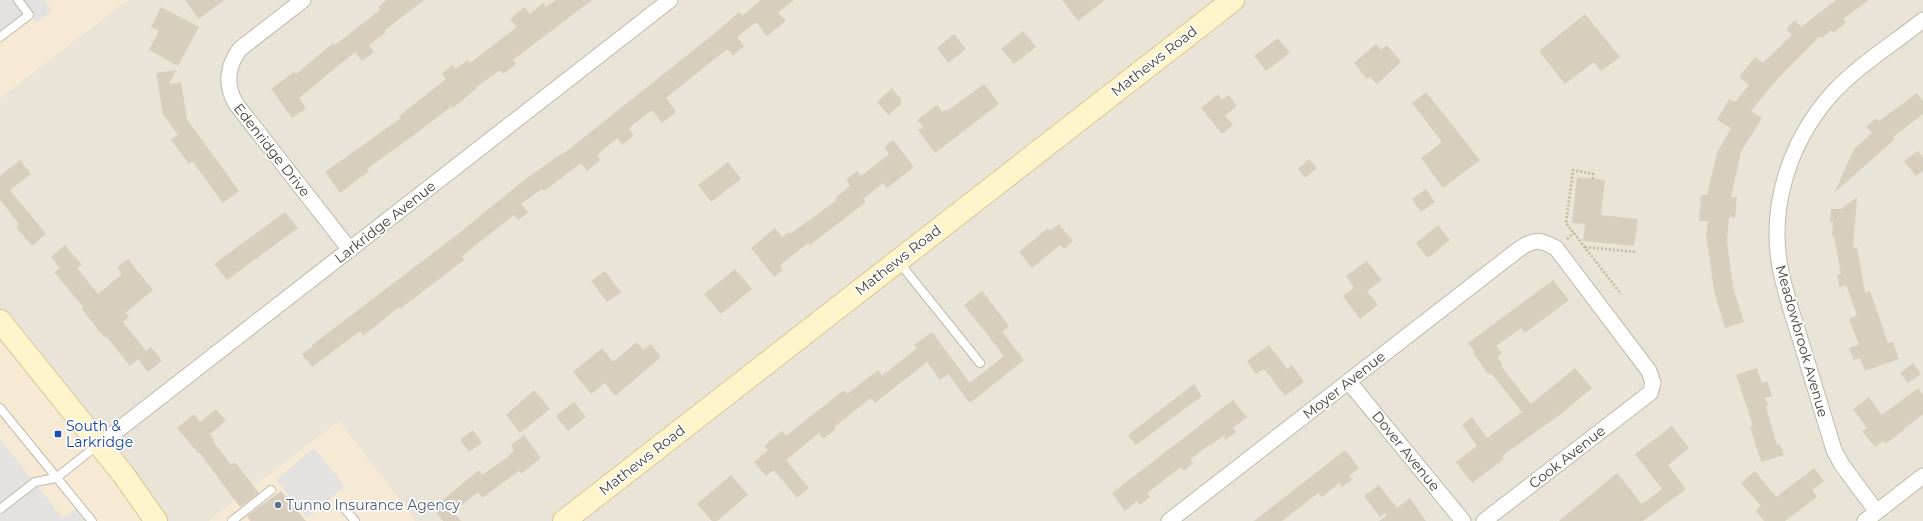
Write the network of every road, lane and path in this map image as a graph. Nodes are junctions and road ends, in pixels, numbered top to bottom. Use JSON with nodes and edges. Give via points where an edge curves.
{"nodes":[{"id":1,"x":18,"y":0,"type":"edge"},
{"id":2,"x":303,"y":0,"type":"edge"},
{"id":3,"x":670,"y":0,"type":"edge"},
{"id":4,"x":1233,"y":0,"type":"edge"},
{"id":5,"x":1923,"y":20,"type":"edge"},
{"id":6,"x":0,"y":38,"type":"edge"},
{"id":7,"x":1593,"y":179,"type":"dead end"},
{"id":8,"x":1585,"y":247,"type":"junction"},
{"id":9,"x":350,"y":250,"type":"junction"},
{"id":10,"x":1637,"y":252,"type":"dead end"},
{"id":11,"x":898,"y":261,"type":"junction"},
{"id":12,"x":1621,"y":294,"type":"dead end"},
{"id":13,"x":1,"y":324,"type":"edge"},
{"id":14,"x":980,"y":363,"type":"dead end"},
{"id":15,"x":1349,"y":382,"type":"junction"},
{"id":16,"x":1650,"y":393,"type":"joint"},
{"id":17,"x":0,"y":408,"type":"edge"},
{"id":18,"x":100,"y":444,"type":"junction"},
{"id":19,"x":1923,"y":476,"type":"edge"},
{"id":20,"x":56,"y":478,"type":"junction"},
{"id":21,"x":271,"y":490,"type":"dead end"},
{"id":22,"x":344,"y":508,"type":"dead end"},
{"id":23,"x":0,"y":509,"type":"edge"},
{"id":24,"x":1871,"y":517,"type":"edge"},
{"id":25,"x":1486,"y":520,"type":"edge"},
{"id":26,"x":92,"y":521,"type":"edge"},
{"id":27,"x":156,"y":521,"type":"edge"},
{"id":28,"x":232,"y":521,"type":"edge"},
{"id":29,"x":355,"y":521,"type":"edge"},
{"id":30,"x":564,"y":521,"type":"edge"},
{"id":31,"x":1169,"y":521,"type":"edge"},
{"id":32,"x":1462,"y":521,"type":"edge"}],
"edges":[{"from":1,"to":6,"type":"lane","via":[[30,15]]},
{"from":2,"to":9,"type":"street","name":"Edenridge Drive","via":[[240,49],[234,57],[228,85],[236,104]]},
{"from":3,"to":9,"type":"street","name":"Larkridge Avenue"},
{"from":4,"to":11,"type":"street","name":"Mathews Road"},
{"from":5,"to":24,"type":"street","name":"Meadowbrook Avenue","via":[[1852,76],[1830,96],[1813,118],[1798,144],[1788,169],[1778,214],[1778,252],[1783,282],[1832,443]]},
{"from":7,"to":8,"type":"path","via":[[1593,174],[1573,170],[1566,223]]},
{"from":8,"to":10,"type":"path"},
{"from":8,"to":12,"type":"path"},
{"from":9,"to":18,"type":"street","name":"Larkridge Avenue"},
{"from":11,"to":14,"type":"lane"},
{"from":11,"to":30,"type":"street","name":"Mathews Road"},
{"from":13,"to":18,"type":"street"},
{"from":15,"to":16,"type":"street","name":"Moyer Avenue","via":[[1532,241],[1544,242],[1556,248],[1649,371],[1653,384]]},
{"from":15,"to":31,"type":"street","name":"Moyer Avenue"},
{"from":15,"to":32,"type":"street","name":"Dover Avenue"},
{"from":16,"to":25,"type":"street","name":"Cook Avenue"},
{"from":17,"to":20,"type":"lane"},
{"from":18,"to":20,"type":"lane"},
{"from":18,"to":27,"type":"street"},
{"from":19,"to":24,"type":"street"},
{"from":20,"to":23,"type":"lane","via":[[35,482]]},
{"from":20,"to":26,"type":"lane"},
{"from":21,"to":28,"type":"lane"},
{"from":22,"to":29,"type":"lane"}]}
